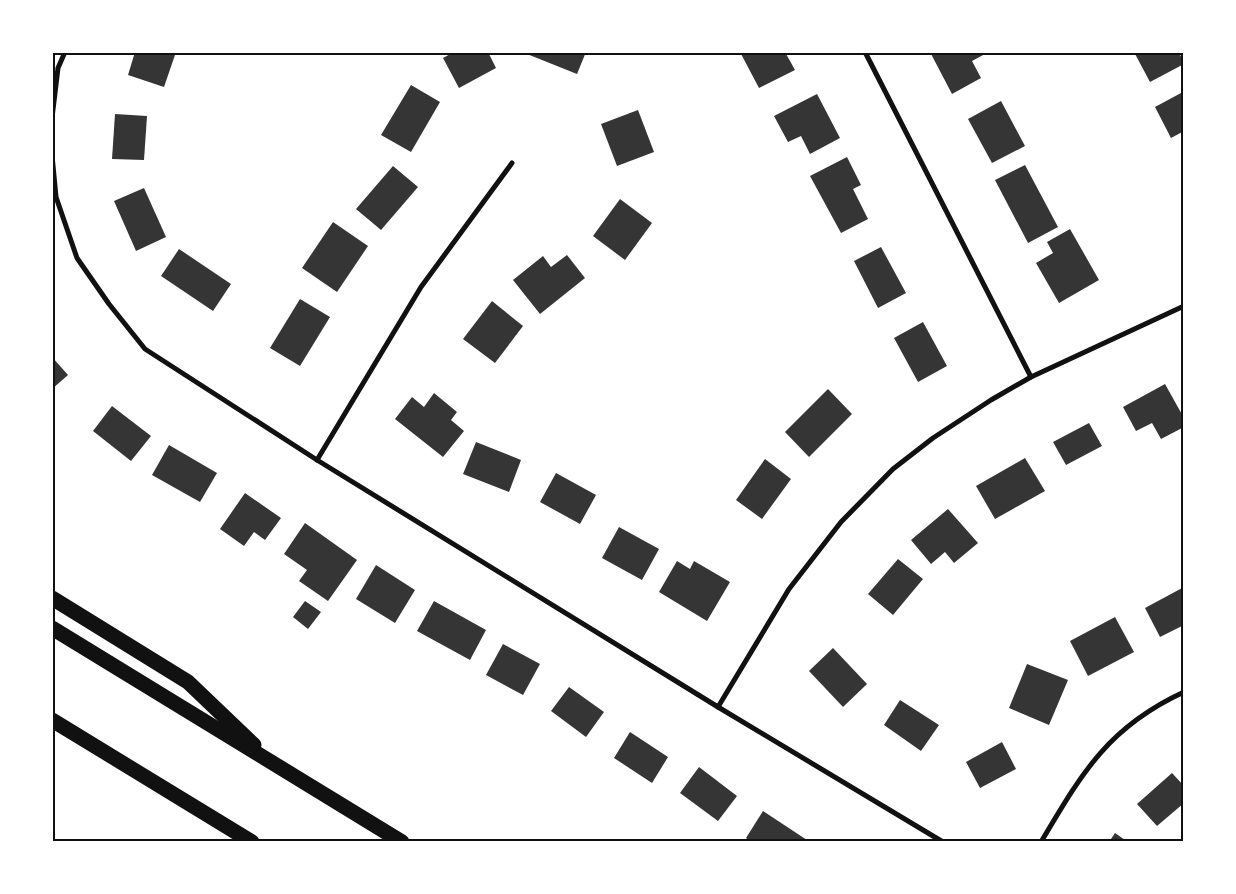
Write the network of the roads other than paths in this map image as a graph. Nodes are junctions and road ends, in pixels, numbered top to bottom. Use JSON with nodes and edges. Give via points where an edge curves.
{"nodes":[{"id":1,"x":65,"y":52,"type":"edge"},
{"id":2,"x":865,"y":52,"type":"edge"},
{"id":3,"x":52,"y":118,"type":"edge"},
{"id":4,"x":52,"y":156,"type":"edge"},
{"id":5,"x":512,"y":163,"type":"dead end"},
{"id":6,"x":1184,"y":306,"type":"edge"},
{"id":7,"x":1031,"y":378,"type":"junction"},
{"id":8,"x":317,"y":460,"type":"junction"},
{"id":9,"x":52,"y":598,"type":"edge"},
{"id":10,"x":52,"y":628,"type":"edge"},
{"id":11,"x":1184,"y":692,"type":"edge"},
{"id":12,"x":718,"y":707,"type":"junction"},
{"id":13,"x":52,"y":720,"type":"edge"},
{"id":14,"x":277,"y":766,"type":"junction"},
{"id":15,"x":252,"y":842,"type":"edge"},
{"id":16,"x":402,"y":842,"type":"edge"},
{"id":17,"x":943,"y":842,"type":"edge"},
{"id":18,"x":1041,"y":842,"type":"edge"}],
"edges":[{"from":1,"to":3,"type":"street","via":[[58,68]]},
{"from":2,"to":7,"type":"street"},
{"from":4,"to":8,"type":"street","via":[[56,197],[77,258],[145,349]]},
{"from":5,"to":8,"type":"street","via":[[421,287]]},
{"from":6,"to":7,"type":"street"},
{"from":7,"to":12,"type":"street","via":[[932,438],[893,469],[841,522],[790,589]]},
{"from":8,"to":12,"type":"street"},
{"from":9,"to":14,"type":"highway","via":[[188,682]]},
{"from":10,"to":14,"type":"highway"},
{"from":11,"to":18,"type":"street","via":[[1141,715],[1096,756],[1075,784]]},
{"from":12,"to":17,"type":"street"},
{"from":13,"to":15,"type":"highway"},
{"from":14,"to":16,"type":"highway"}]}
